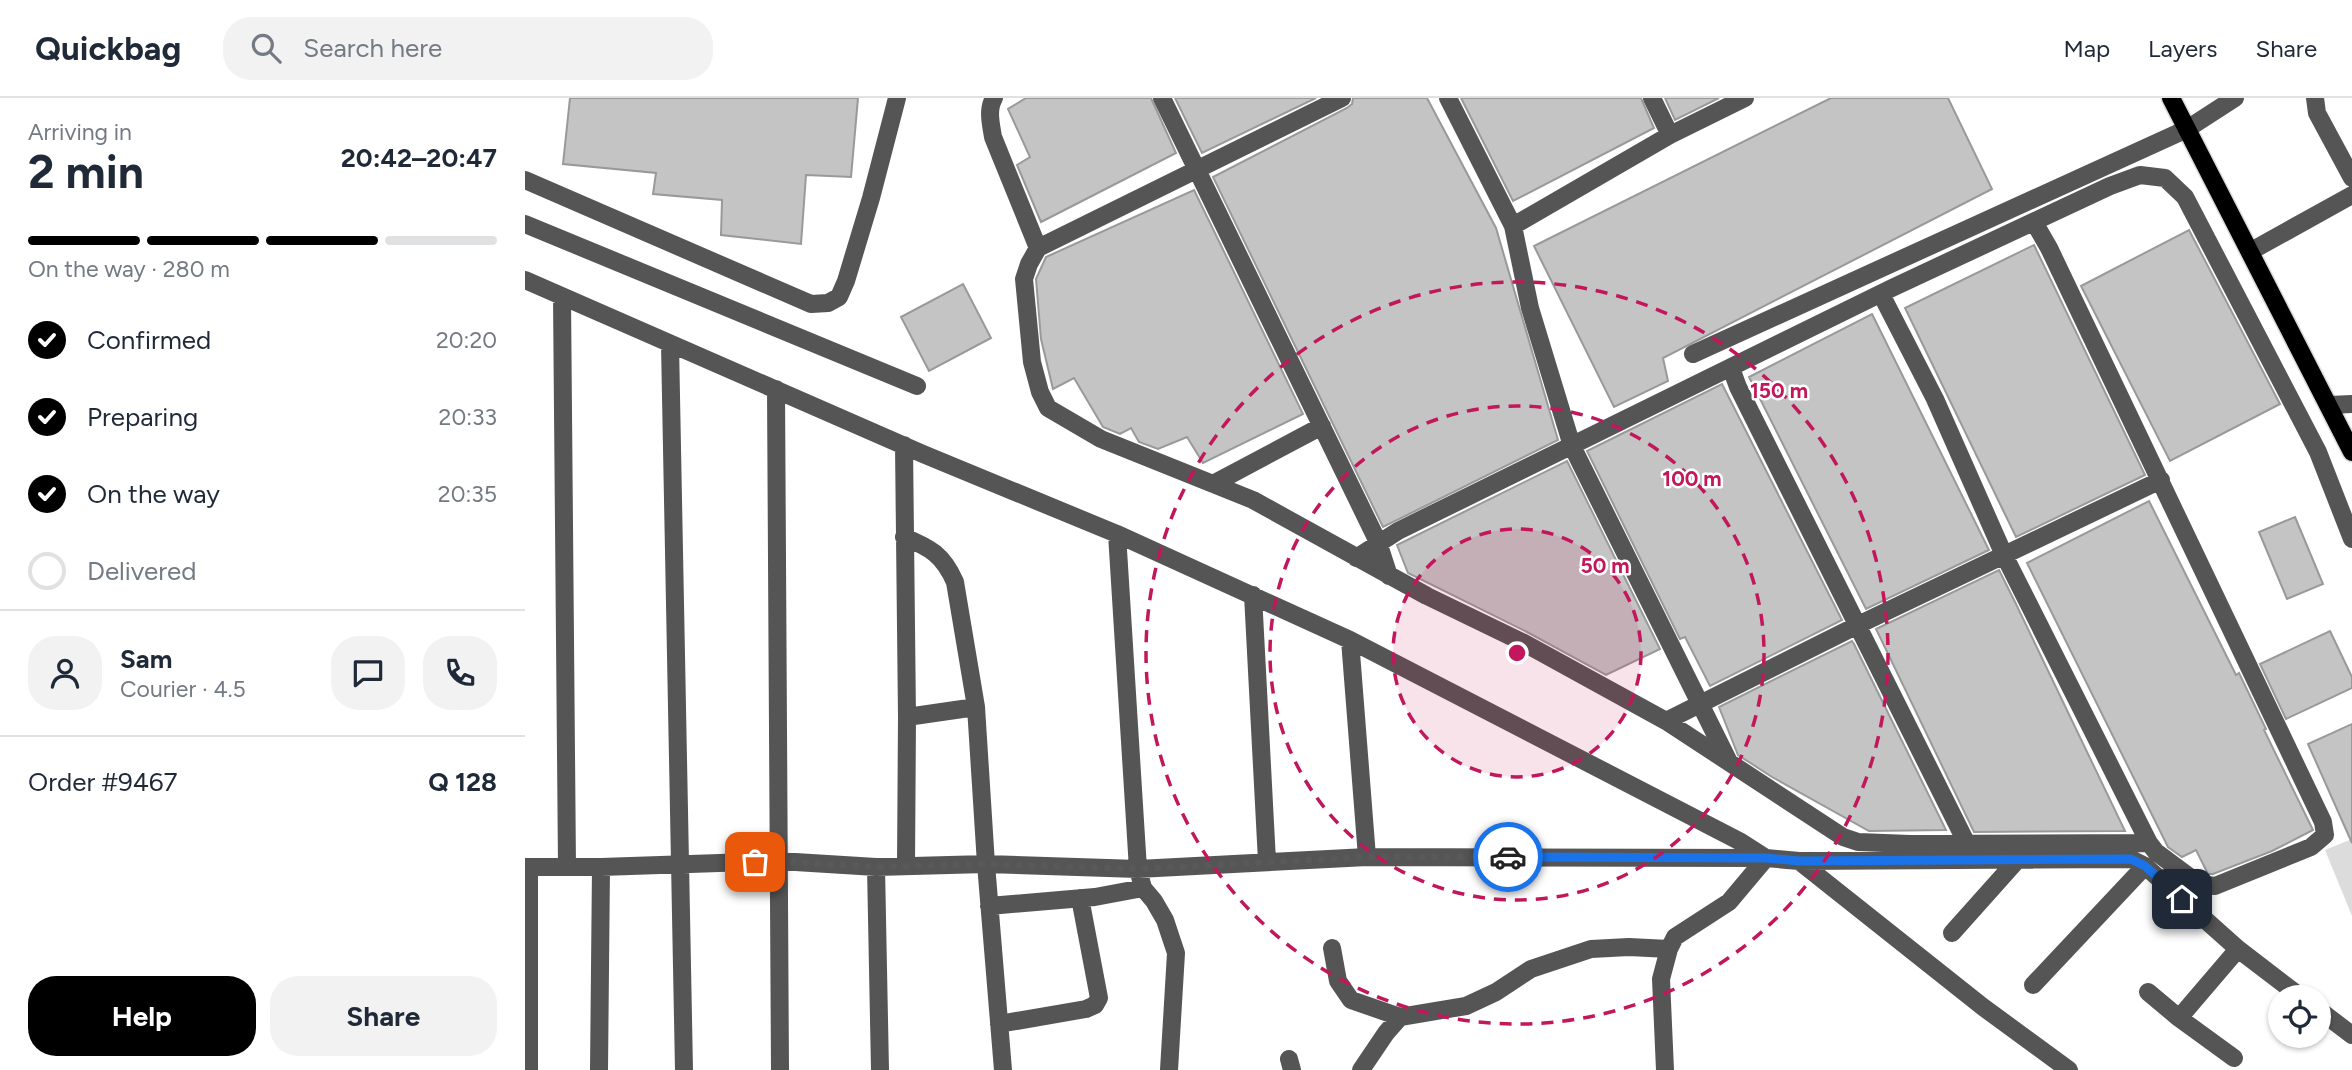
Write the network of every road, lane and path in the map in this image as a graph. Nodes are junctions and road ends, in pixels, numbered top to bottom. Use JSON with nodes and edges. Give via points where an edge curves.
{"nodes":[{"id":1,"x":897,"y":98,"type":"edge"},
{"id":2,"x":994,"y":98,"type":"edge"},
{"id":3,"x":1162,"y":98,"type":"edge"},
{"id":4,"x":1342,"y":98,"type":"edge"},
{"id":5,"x":1448,"y":98,"type":"edge"},
{"id":6,"x":1651,"y":98,"type":"edge"},
{"id":7,"x":1745,"y":98,"type":"edge"},
{"id":8,"x":2171,"y":98,"type":"edge"},
{"id":9,"x":2235,"y":98,"type":"edge"},
{"id":10,"x":2316,"y":105,"type":"edge"},
{"id":11,"x":2187,"y":129,"type":"junction"},
{"id":12,"x":1670,"y":135,"type":"junction"},
{"id":13,"x":1197,"y":169,"type":"junction"},
{"id":14,"x":2352,"y":178,"type":"edge"},
{"id":15,"x":525,"y":180,"type":"edge"},
{"id":16,"x":2352,"y":195,"type":"edge"},
{"id":17,"x":2034,"y":222,"type":"junction"},
{"id":18,"x":525,"y":224,"type":"edge"},
{"id":19,"x":1513,"y":226,"type":"junction"},
{"id":20,"x":1038,"y":248,"type":"junction"},
{"id":21,"x":2251,"y":251,"type":"junction"},
{"id":22,"x":525,"y":280,"type":"edge"},
{"id":23,"x":1881,"y":294,"type":"junction"},
{"id":24,"x":562,"y":297,"type":"junction"},
{"id":25,"x":670,"y":344,"type":"junction"},
{"id":26,"x":1693,"y":354,"type":"dead end"},
{"id":27,"x":1731,"y":368,"type":"junction"},
{"id":28,"x":917,"y":386,"type":"dead end"},
{"id":29,"x":776,"y":389,"type":"junction"},
{"id":30,"x":2352,"y":404,"type":"edge"},
{"id":31,"x":2329,"y":405,"type":"junction"},
{"id":32,"x":1322,"y":426,"type":"junction"},
{"id":33,"x":904,"y":445,"type":"junction"},
{"id":34,"x":1571,"y":446,"type":"junction"},
{"id":35,"x":2352,"y":452,"type":"edge"},
{"id":36,"x":2161,"y":480,"type":"junction"},
{"id":37,"x":1213,"y":484,"type":"junction"},
{"id":38,"x":2345,"y":502,"type":"edge"},
{"id":39,"x":1117,"y":534,"type":"junction"},
{"id":40,"x":904,"y":537,"type":"junction"},
{"id":41,"x":2352,"y":539,"type":"edge"},
{"id":42,"x":1378,"y":542,"type":"junction"},
{"id":43,"x":2004,"y":555,"type":"junction"},
{"id":44,"x":1356,"y":558,"type":"junction"},
{"id":45,"x":1389,"y":576,"type":"junction"},
{"id":46,"x":1253,"y":595,"type":"junction"},
{"id":47,"x":1857,"y":625,"type":"junction"},
{"id":48,"x":1350,"y":640,"type":"junction"},
{"id":49,"x":1702,"y":704,"type":"junction"},
{"id":50,"x":976,"y":707,"type":"junction"},
{"id":51,"x":907,"y":717,"type":"junction"},
{"id":52,"x":1666,"y":721,"type":"junction"},
{"id":53,"x":1730,"y":764,"type":"junction"},
{"id":54,"x":2149,"y":843,"type":"junction"},
{"id":55,"x":1967,"y":844,"type":"junction"},
{"id":56,"x":1367,"y":857,"type":"junction"},
{"id":57,"x":1766,"y":858,"type":"junction"},
{"id":58,"x":2019,"y":858,"type":"junction"},
{"id":59,"x":779,"y":861,"type":"junction"},
{"id":60,"x":1267,"y":861,"type":"junction"},
{"id":61,"x":1799,"y":861,"type":"junction"},
{"id":62,"x":680,"y":864,"type":"junction"},
{"id":63,"x":986,"y":864,"type":"junction"},
{"id":64,"x":906,"y":866,"type":"junction"},
{"id":65,"x":2145,"y":866,"type":"junction"},
{"id":66,"x":527,"y":867,"type":"edge"},
{"id":67,"x":567,"y":867,"type":"junction"},
{"id":68,"x":601,"y":867,"type":"junction"},
{"id":69,"x":876,"y":867,"type":"junction"},
{"id":70,"x":1138,"y":869,"type":"junction"},
{"id":71,"x":1143,"y":888,"type":"junction"},
{"id":72,"x":1080,"y":898,"type":"junction"},
{"id":73,"x":989,"y":906,"type":"junction"},
{"id":74,"x":1952,"y":933,"type":"dead end"},
{"id":75,"x":1332,"y":948,"type":"dead end"},
{"id":76,"x":1669,"y":949,"type":"junction"},
{"id":77,"x":2238,"y":949,"type":"junction"},
{"id":78,"x":2033,"y":985,"type":"dead end"},
{"id":79,"x":2285,"y":985,"type":"edge"},
{"id":80,"x":2148,"y":992,"type":"dead end"},
{"id":81,"x":1400,"y":1017,"type":"junction"},
{"id":82,"x":2179,"y":1018,"type":"junction"},
{"id":83,"x":2331,"y":1019,"type":"edge"},
{"id":84,"x":999,"y":1024,"type":"junction"},
{"id":85,"x":2352,"y":1035,"type":"edge"},
{"id":86,"x":2234,"y":1058,"type":"dead end"},
{"id":87,"x":528,"y":1059,"type":"edge"},
{"id":88,"x":599,"y":1070,"type":"edge"},
{"id":89,"x":684,"y":1070,"type":"edge"},
{"id":90,"x":780,"y":1070,"type":"edge"},
{"id":91,"x":880,"y":1070,"type":"edge"},
{"id":92,"x":1003,"y":1070,"type":"edge"},
{"id":93,"x":1169,"y":1070,"type":"edge"},
{"id":94,"x":1361,"y":1070,"type":"edge"},
{"id":95,"x":1665,"y":1070,"type":"edge"},
{"id":96,"x":2069,"y":1070,"type":"edge"}],
"edges":[{"from":1,"to":15,"type":"street","via":[[846,281],[839,296],[828,303],[811,304]]},
{"from":2,"to":20,"type":"street","via":[[993,137]]},
{"from":3,"to":13,"type":"street"},
{"from":4,"to":13,"type":"street"},
{"from":5,"to":19,"type":"street"},
{"from":6,"to":12,"type":"street"},
{"from":7,"to":12,"type":"street"},
{"from":8,"to":11,"type":"main road"},
{"from":9,"to":11,"type":"street"},
{"from":10,"to":14,"type":"street"},
{"from":11,"to":21,"type":"main road"},
{"from":11,"to":26,"type":"street"},
{"from":12,"to":19,"type":"street"},
{"from":13,"to":20,"type":"street"},
{"from":13,"to":32,"type":"street"},
{"from":16,"to":21,"type":"street"},
{"from":17,"to":23,"type":"street"},
{"from":17,"to":36,"type":"street"},
{"from":17,"to":38,"type":"street","via":[[2140,175],[2165,178],[2185,197]]},
{"from":18,"to":28,"type":"street"},
{"from":19,"to":34,"type":"street","via":[[1530,309]]},
{"from":20,"to":37,"type":"street","via":[[1024,279],[1032,362],[1048,408],[1101,439]]},
{"from":21,"to":31,"type":"main road"},
{"from":22,"to":24,"type":"street"},
{"from":23,"to":27,"type":"street"},
{"from":23,"to":43,"type":"street","via":[[1935,399]]},
{"from":24,"to":25,"type":"street"},
{"from":24,"to":67,"type":"street"},
{"from":25,"to":29,"type":"street"},
{"from":25,"to":62,"type":"street"},
{"from":27,"to":34,"type":"street"},
{"from":27,"to":47,"type":"street"},
{"from":29,"to":33,"type":"street"},
{"from":29,"to":59,"type":"street"},
{"from":30,"to":31,"type":"street"},
{"from":31,"to":35,"type":"main road"},
{"from":32,"to":37,"type":"street"},
{"from":32,"to":42,"type":"street"},
{"from":33,"to":39,"type":"street"},
{"from":33,"to":40,"type":"street"},
{"from":34,"to":42,"type":"street"},
{"from":34,"to":49,"type":"street"},
{"from":36,"to":43,"type":"street"},
{"from":36,"to":54,"type":"street","via":[[2323,822],[2325,835],[2311,847],[2215,886],[2199,884]]},
{"from":37,"to":44,"type":"street","via":[[1253,500]]},
{"from":38,"to":41,"type":"street"},
{"from":39,"to":46,"type":"street"},
{"from":39,"to":70,"type":"street"},
{"from":40,"to":50,"type":"street","via":[[938,554],[955,582]]},
{"from":40,"to":51,"type":"street"},
{"from":42,"to":44,"type":"street"},
{"from":42,"to":45,"type":"street"},
{"from":43,"to":47,"type":"street"},
{"from":43,"to":54,"type":"street"},
{"from":44,"to":45,"type":"street"},
{"from":45,"to":52,"type":"street"},
{"from":46,"to":48,"type":"street"},
{"from":46,"to":60,"type":"street"},
{"from":47,"to":49,"type":"street"},
{"from":47,"to":55,"type":"street"},
{"from":48,"to":56,"type":"street"},
{"from":48,"to":57,"type":"street"},
{"from":49,"to":52,"type":"street"},
{"from":49,"to":53,"type":"street"},
{"from":50,"to":51,"type":"street"},
{"from":50,"to":63,"type":"street"},
{"from":51,"to":64,"type":"street"},
{"from":52,"to":53,"type":"street"},
{"from":53,"to":55,"type":"street","via":[[1843,837],[1858,842]]},
{"from":54,"to":55,"type":"street"},
{"from":56,"to":57,"type":"street"},
{"from":56,"to":60,"type":"street"},
{"from":57,"to":61,"type":"street"},
{"from":57,"to":76,"type":"street","via":[[1729,902],[1675,937]]},
{"from":58,"to":61,"type":"street"},
{"from":58,"to":65,"type":"street","via":[[2131,859]]},
{"from":58,"to":74,"type":"street"},
{"from":59,"to":62,"type":"street"},
{"from":59,"to":69,"type":"street"},
{"from":59,"to":90,"type":"street"},
{"from":60,"to":70,"type":"street"},
{"from":61,"to":96,"type":"street"},
{"from":62,"to":68,"type":"street"},
{"from":62,"to":89,"type":"street"},
{"from":63,"to":64,"type":"street"},
{"from":63,"to":70,"type":"street"},
{"from":63,"to":73,"type":"street"},
{"from":64,"to":69,"type":"street"},
{"from":65,"to":77,"type":"street"},
{"from":65,"to":78,"type":"street"},
{"from":66,"to":67,"type":"street"},
{"from":66,"to":87,"type":"street"},
{"from":67,"to":68,"type":"street"},
{"from":68,"to":88,"type":"street"},
{"from":69,"to":91,"type":"street"},
{"from":70,"to":71,"type":"street"},
{"from":71,"to":72,"type":"street"},
{"from":71,"to":93,"type":"street","via":[[1165,920],[1176,953]]},
{"from":72,"to":73,"type":"street"},
{"from":72,"to":84,"type":"street","via":[[1098,998],[1095,1005]]},
{"from":73,"to":84,"type":"street"},
{"from":75,"to":81,"type":"street","via":[[1338,982],[1351,1000]]},
{"from":76,"to":81,"type":"street","via":[[1591,949],[1531,969],[1466,1006]]},
{"from":76,"to":95,"type":"street","via":[[1661,979]]},
{"from":77,"to":79,"type":"street"},
{"from":77,"to":82,"type":"street"},
{"from":80,"to":82,"type":"street"},
{"from":81,"to":94,"type":"street"},
{"from":82,"to":86,"type":"street"},
{"from":83,"to":85,"type":"street"},
{"from":84,"to":92,"type":"street"}]}
